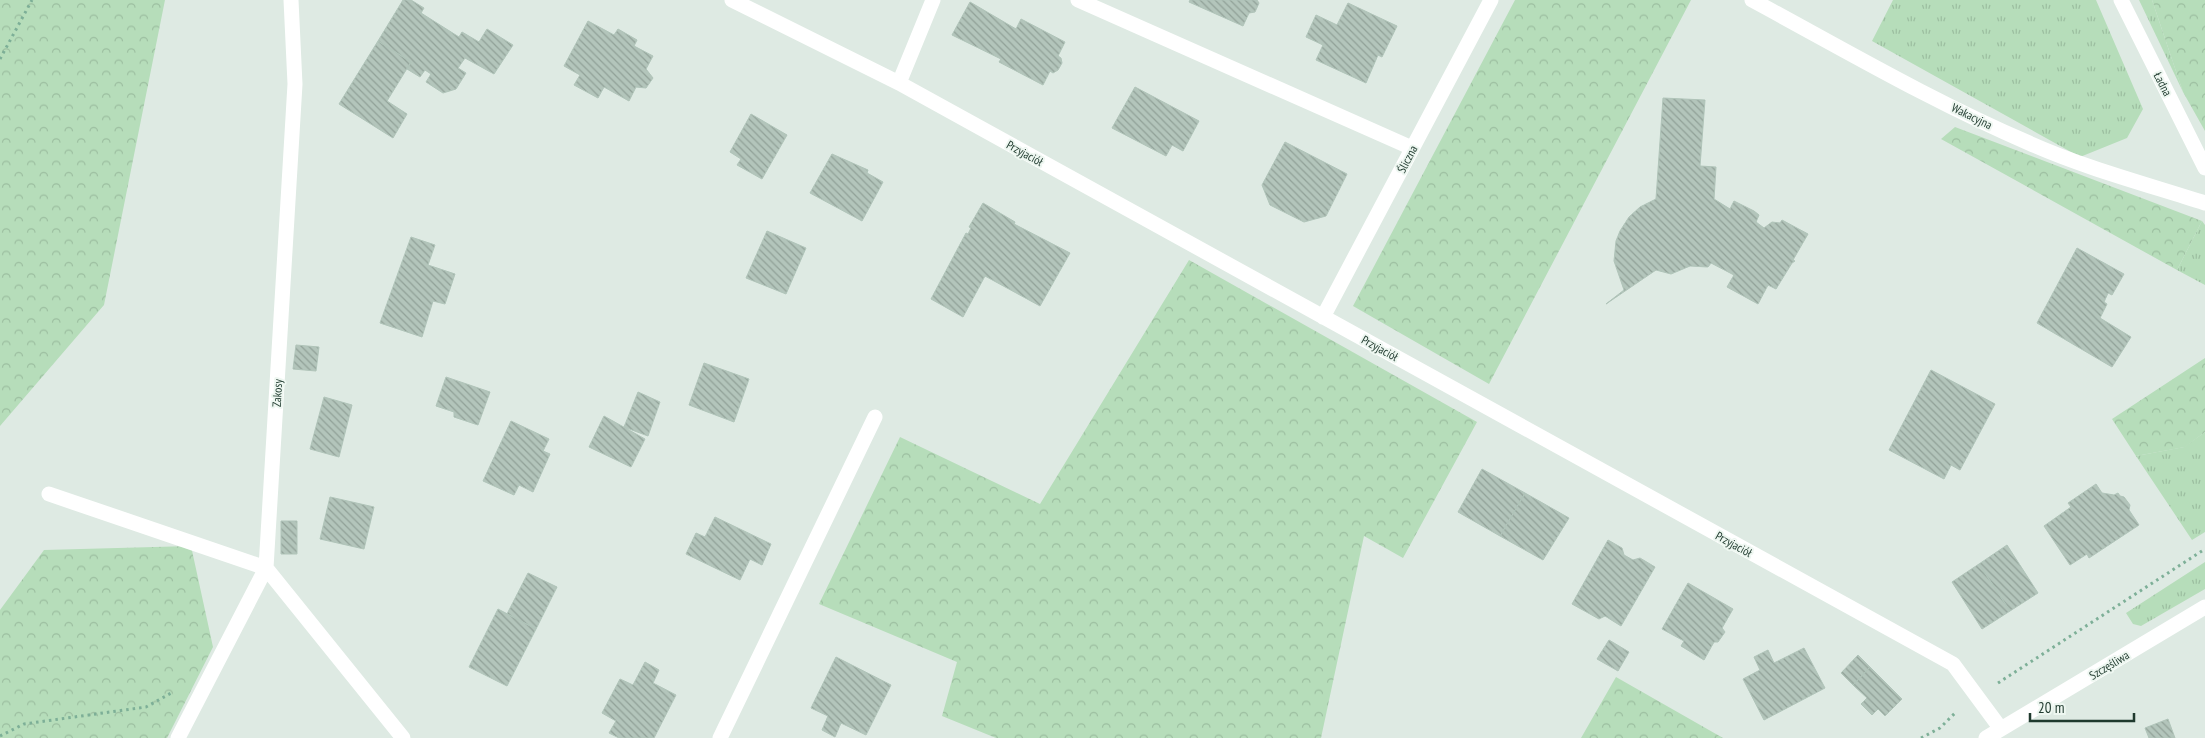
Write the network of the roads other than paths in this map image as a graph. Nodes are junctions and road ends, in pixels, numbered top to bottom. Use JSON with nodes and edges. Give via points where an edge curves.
{"nodes":[{"id":1,"x":291,"y":0,"type":"edge"},
{"id":2,"x":732,"y":0,"type":"edge"},
{"id":3,"x":934,"y":0,"type":"edge"},
{"id":4,"x":1078,"y":0,"type":"edge"},
{"id":5,"x":1491,"y":0,"type":"edge"},
{"id":6,"x":1752,"y":0,"type":"edge"},
{"id":7,"x":2121,"y":0,"type":"edge"},
{"id":8,"x":899,"y":83,"type":"junction"},
{"id":9,"x":1412,"y":148,"type":"junction"},
{"id":10,"x":2205,"y":168,"type":"edge"},
{"id":11,"x":2205,"y":203,"type":"edge"},
{"id":12,"x":1323,"y":317,"type":"junction"},
{"id":13,"x":875,"y":417,"type":"dead end"},
{"id":14,"x":49,"y":494,"type":"dead end"},
{"id":15,"x":266,"y":568,"type":"junction"},
{"id":16,"x":2205,"y":607,"type":"edge"},
{"id":17,"x":2001,"y":729,"type":"junction"},
{"id":18,"x":178,"y":738,"type":"edge"},
{"id":19,"x":403,"y":738,"type":"edge"},
{"id":20,"x":720,"y":738,"type":"edge"},
{"id":21,"x":1986,"y":738,"type":"edge"}],
"edges":[{"from":1,"to":15,"type":"street","name":"Zakosy","via":[[295,84]]},
{"from":2,"to":8,"type":"street","name":"Przyjaciół"},
{"from":3,"to":8,"type":"street"},
{"from":4,"to":9,"type":"street"},
{"from":5,"to":9,"type":"street","name":"Śliczna"},
{"from":6,"to":11,"type":"street","name":"Wakacyjna","via":[[1955,109],[2029,144]]},
{"from":7,"to":10,"type":"street","name":"Ładna"},
{"from":8,"to":12,"type":"street","name":"Przyjaciół"},
{"from":9,"to":12,"type":"street","name":"Śliczna"},
{"from":12,"to":17,"type":"street","name":"Przyjaciół","via":[[1953,664]]},
{"from":13,"to":20,"type":"street"},
{"from":14,"to":15,"type":"street"},
{"from":15,"to":18,"type":"street"},
{"from":15,"to":19,"type":"street"},
{"from":16,"to":17,"type":"street","name":"Szczęśliwa"},
{"from":17,"to":21,"type":"street","name":"Szczęśliwa"}]}
